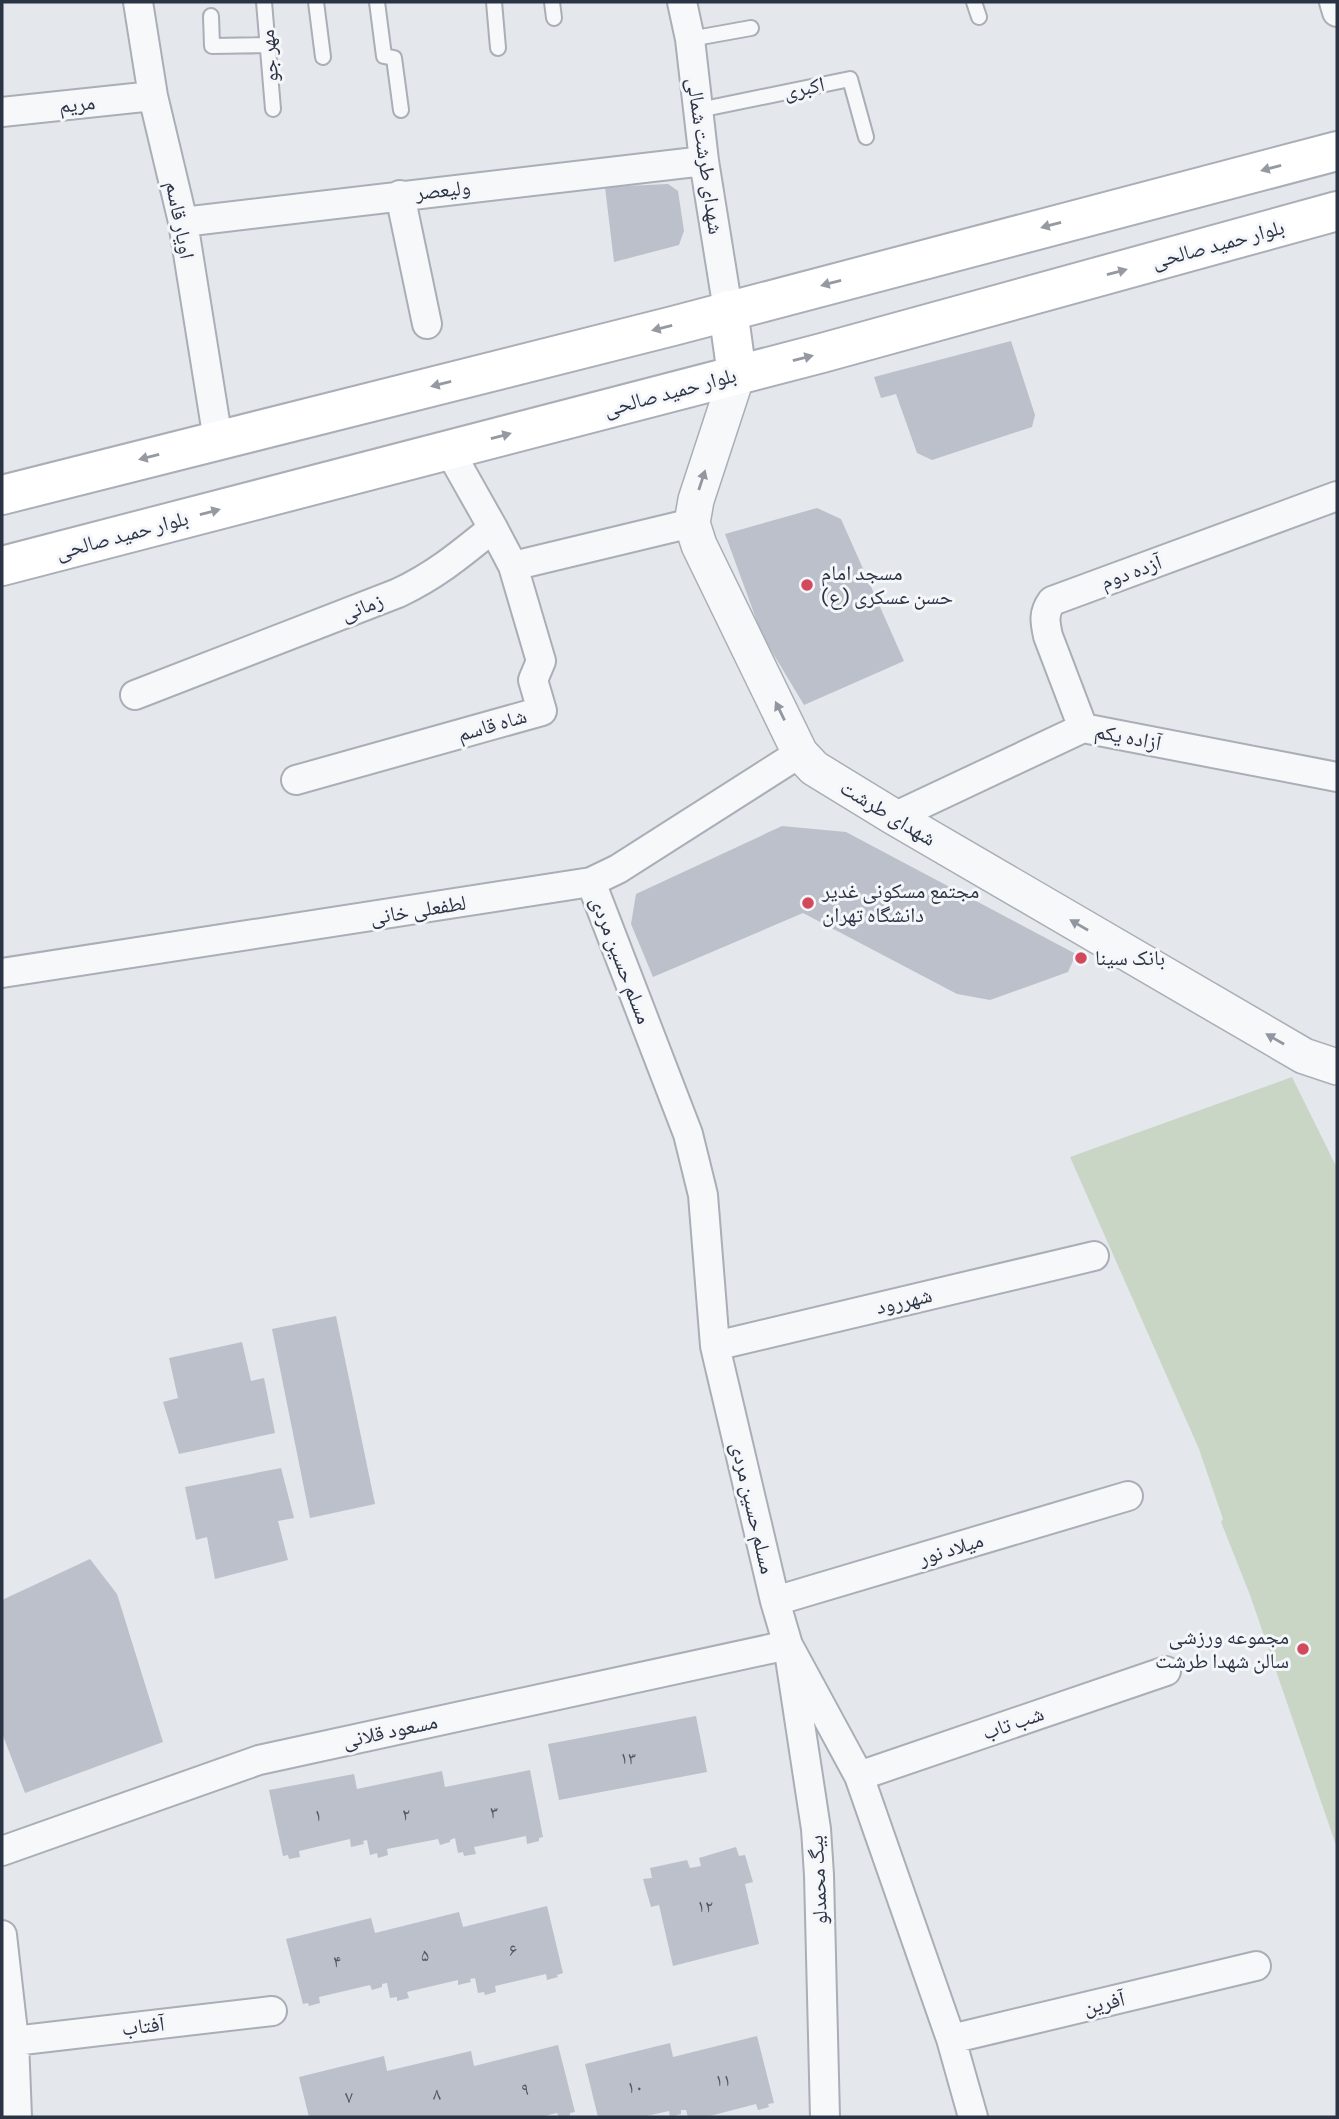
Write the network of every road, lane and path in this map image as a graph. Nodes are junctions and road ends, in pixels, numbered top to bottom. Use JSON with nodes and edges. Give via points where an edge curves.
{"nodes":[{"id":1,"x":138,"y":2,"type":"edge"},
{"id":2,"x":264,"y":2,"type":"edge"},
{"id":3,"x":316,"y":2,"type":"edge"},
{"id":4,"x":377,"y":2,"type":"edge"},
{"id":5,"x":494,"y":2,"type":"edge"},
{"id":6,"x":552,"y":2,"type":"edge"},
{"id":7,"x":682,"y":2,"type":"edge"},
{"id":8,"x":974,"y":2,"type":"edge"},
{"id":9,"x":1334,"y":2,"type":"edge"},
{"id":10,"x":1337,"y":12,"type":"edge"},
{"id":11,"x":211,"y":16,"type":"dead end"},
{"id":12,"x":979,"y":17,"type":"dead end"},
{"id":13,"x":554,"y":18,"type":"dead end"},
{"id":14,"x":751,"y":28,"type":"dead end"},
{"id":15,"x":690,"y":39,"type":"junction"},
{"id":16,"x":267,"y":45,"type":"junction"},
{"id":17,"x":498,"y":48,"type":"dead end"},
{"id":18,"x":323,"y":57,"type":"dead end"},
{"id":19,"x":153,"y":96,"type":"junction"},
{"id":20,"x":273,"y":109,"type":"dead end"},
{"id":21,"x":401,"y":110,"type":"dead end"},
{"id":22,"x":699,"y":110,"type":"junction"},
{"id":23,"x":2,"y":112,"type":"edge"},
{"id":24,"x":866,"y":137,"type":"dead end"},
{"id":25,"x":1337,"y":151,"type":"edge"},
{"id":26,"x":704,"y":161,"type":"junction"},
{"id":27,"x":400,"y":195,"type":"junction"},
{"id":28,"x":1337,"y":211,"type":"edge"},
{"id":29,"x":183,"y":222,"type":"junction"},
{"id":30,"x":727,"y":310,"type":"junction"},
{"id":31,"x":426,"y":324,"type":"dead end"},
{"id":32,"x":737,"y":375,"type":"junction"},
{"id":33,"x":218,"y":440,"type":"junction"},
{"id":34,"x":449,"y":450,"type":"junction"},
{"id":35,"x":2,"y":495,"type":"edge"},
{"id":36,"x":1337,"y":496,"type":"edge"},
{"id":37,"x":692,"y":523,"type":"junction"},
{"id":38,"x":493,"y":528,"type":"junction"},
{"id":39,"x":2,"y":566,"type":"edge"},
{"id":40,"x":513,"y":566,"type":"junction"},
{"id":41,"x":135,"y":695,"type":"dead end"},
{"id":42,"x":1083,"y":728,"type":"junction"},
{"id":43,"x":800,"y":753,"type":"junction"},
{"id":44,"x":1337,"y":777,"type":"edge"},
{"id":45,"x":296,"y":780,"type":"dead end"},
{"id":46,"x":894,"y":817,"type":"junction"},
{"id":47,"x":591,"y":882,"type":"junction"},
{"id":48,"x":2,"y":973,"type":"edge"},
{"id":49,"x":1337,"y":1067,"type":"edge"},
{"id":50,"x":1094,"y":1256,"type":"dead end"},
{"id":51,"x":715,"y":1346,"type":"junction"},
{"id":52,"x":1128,"y":1496,"type":"dead end"},
{"id":53,"x":775,"y":1601,"type":"junction"},
{"id":54,"x":788,"y":1646,"type":"junction"},
{"id":55,"x":1166,"y":1671,"type":"dead end"},
{"id":56,"x":859,"y":1776,"type":"junction"},
{"id":57,"x":2,"y":1851,"type":"edge"},
{"id":58,"x":2,"y":1935,"type":"edge"},
{"id":59,"x":1256,"y":1966,"type":"dead end"},
{"id":60,"x":272,"y":2011,"type":"dead end"},
{"id":61,"x":951,"y":2039,"type":"junction"},
{"id":62,"x":15,"y":2042,"type":"junction"},
{"id":63,"x":18,"y":2117,"type":"edge"},
{"id":64,"x":825,"y":2117,"type":"edge"},
{"id":65,"x":973,"y":2117,"type":"edge"}],
"edges":[{"from":1,"to":19,"type":"street","name":"اویار قاسم"},
{"from":2,"to":16,"type":"lane","name":"مهر جو"},
{"from":3,"to":18,"type":"lane"},
{"from":4,"to":21,"type":"lane","via":[[384,56],[394,58]]},
{"from":5,"to":17,"type":"lane"},
{"from":6,"to":13,"type":"lane"},
{"from":7,"to":15,"type":"street","name":"شهدای طرشت شمالی"},
{"from":8,"to":12,"type":"lane"},
{"from":9,"to":10,"type":"street"},
{"from":11,"to":16,"type":"lane","via":[[212,46]]},
{"from":14,"to":15,"type":"lane"},
{"from":15,"to":22,"type":"street","name":"شهدای طرشت شمالی"},
{"from":16,"to":20,"type":"lane","name":"مهر جو"},
{"from":19,"to":23,"type":"street","name":"مریم"},
{"from":19,"to":29,"type":"street","name":"اویار قاسم"},
{"from":22,"to":24,"type":"lane","name":"اکبری","via":[[850,79]]},
{"from":22,"to":26,"type":"street","name":"شهدای طرشت شمالی"},
{"from":25,"to":30,"type":"main road","one_way":true},
{"from":26,"to":27,"type":"street","name":"ولیعصر"},
{"from":26,"to":30,"type":"street","name":"شهدای طرشت شمالی"},
{"from":27,"to":29,"type":"street","name":"ولیعصر"},
{"from":27,"to":31,"type":"street"},
{"from":32,"to":28,"type":"main road","name":"بلوار حمید صالحی","one_way":true},
{"from":29,"to":33,"type":"street","name":"اویار قاسم"},
{"from":30,"to":32,"type":"main road"},
{"from":30,"to":33,"type":"main road","one_way":true},
{"from":34,"to":32,"type":"main road","name":"بلوار حمید صالحی","one_way":true},
{"from":37,"to":32,"type":"street","one_way":true},
{"from":33,"to":35,"type":"main road","one_way":true},
{"from":34,"to":38,"type":"street"},
{"from":39,"to":34,"type":"main road","name":"بلوار حمید صالحی","one_way":true},
{"from":36,"to":42,"type":"street","name":"آزده دوم","via":[[1052,600],[1046,609],[1048,636]]},
{"from":37,"to":40,"type":"street"},
{"from":43,"to":37,"type":"street","name":"شهدای طرشت","one_way":true},
{"from":38,"to":40,"type":"street","name":"شاه قاسم"},
{"from":38,"to":41,"type":"street","name":"زمانی","via":[[428,579],[398,593]]},
{"from":40,"to":45,"type":"street","name":"شاه قاسم","via":[[541,661],[533,680],[542,711]]},
{"from":42,"to":44,"type":"street","name":"آزاده یکم"},
{"from":42,"to":46,"type":"street","name":"آزاده یکم"},
{"from":43,"to":46,"type":"street","name":"شهدای طرشت","via":[[814,768]]},
{"from":43,"to":47,"type":"street","name":"لطفعلی خانی"},
{"from":49,"to":46,"type":"street","name":"شهدای طرشت","one_way":true,"via":[[1304,1056]]},
{"from":47,"to":48,"type":"street","name":"لطفعلی خانی"},
{"from":47,"to":51,"type":"street","name":"مسلم حسین مردی","via":[[688,1134],[703,1195]]},
{"from":50,"to":51,"type":"street","name":"شهررود"},
{"from":51,"to":53,"type":"street","name":"مسلم حسین مردی"},
{"from":52,"to":53,"type":"street","name":"میلاد نور"},
{"from":53,"to":54,"type":"street","name":"مسلم حسین مردی"},
{"from":54,"to":56,"type":"street","name":"مسلم حسین مردی"},
{"from":54,"to":57,"type":"street","name":"مسعود قلانی","via":[[259,1760]]},
{"from":54,"to":64,"type":"street","name":"بیگ محمدلو","via":[[816,1829]]},
{"from":55,"to":56,"type":"street","name":"شب تاب"},
{"from":56,"to":61,"type":"street","name":"مسلم حسین مردی"},
{"from":58,"to":62,"type":"street"},
{"from":59,"to":61,"type":"street","name":"آفرین"},
{"from":60,"to":62,"type":"street","name":"آفتاب"},
{"from":61,"to":65,"type":"street","name":"مسلم حسین مردی"},
{"from":62,"to":63,"type":"street"}]}
